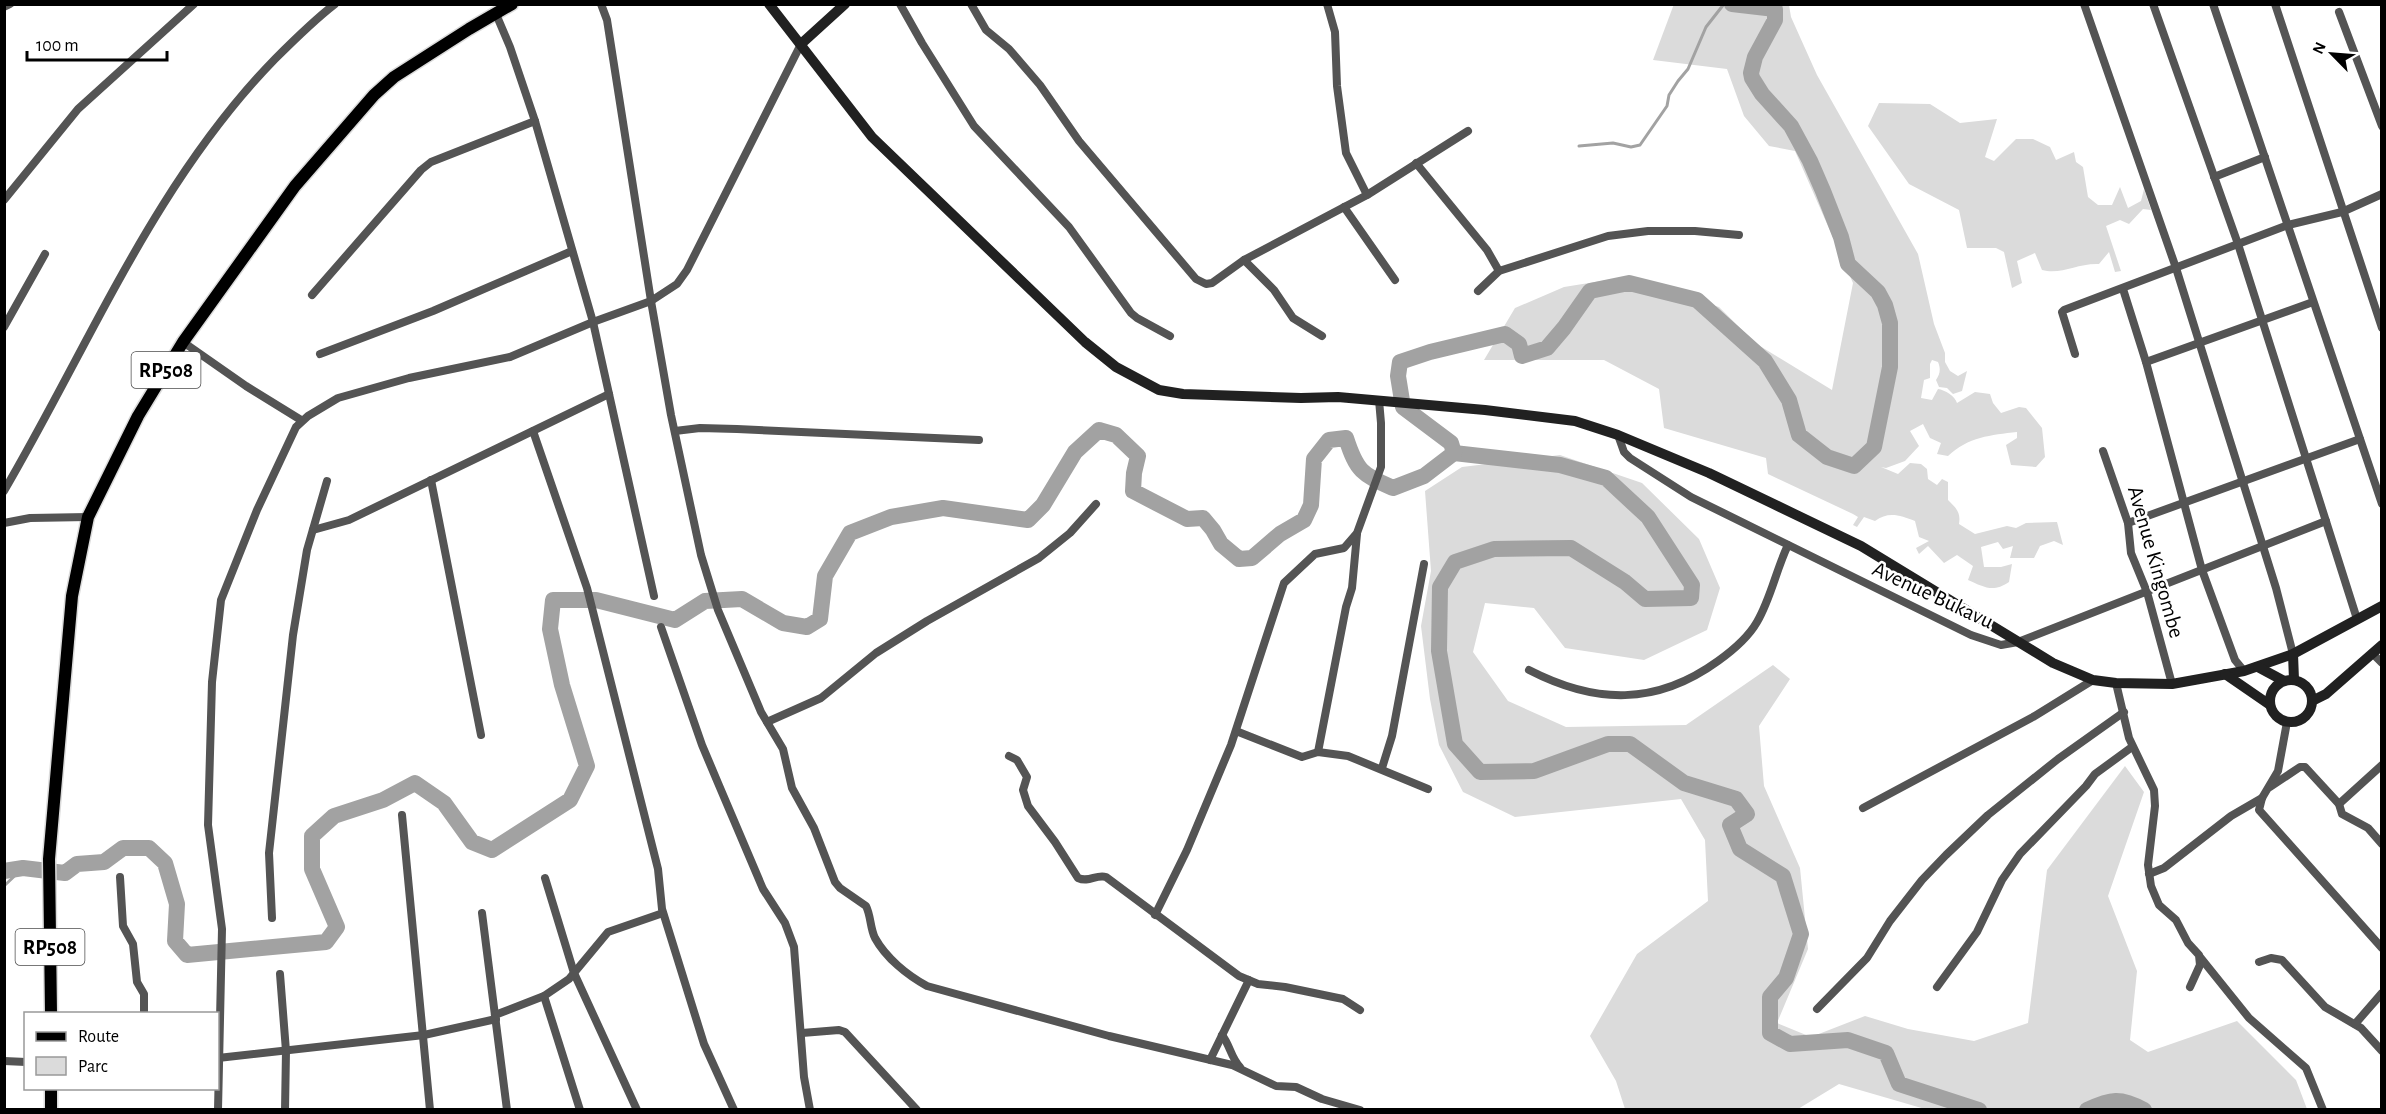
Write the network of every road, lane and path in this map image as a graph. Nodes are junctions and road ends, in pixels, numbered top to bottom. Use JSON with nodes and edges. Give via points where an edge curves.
{"nodes":[{"id":1,"x":10,"y":4,"type":"edge"},
{"id":2,"x":194,"y":4,"type":"edge"},
{"id":3,"x":336,"y":4,"type":"edge"},
{"id":4,"x":512,"y":4,"type":"edge"},
{"id":5,"x":601,"y":4,"type":"edge"},
{"id":6,"x":770,"y":4,"type":"edge"},
{"id":7,"x":845,"y":4,"type":"edge"},
{"id":8,"x":900,"y":4,"type":"edge"},
{"id":9,"x":970,"y":4,"type":"edge"},
{"id":10,"x":1327,"y":4,"type":"edge"},
{"id":11,"x":2096,"y":4,"type":"edge"},
{"id":12,"x":2152,"y":4,"type":"edge"},
{"id":13,"x":2213,"y":4,"type":"edge"},
{"id":14,"x":2275,"y":4,"type":"edge"},
{"id":15,"x":2085,"y":6,"type":"edge"},
{"id":16,"x":4,"y":7,"type":"edge"},
{"id":17,"x":2339,"y":12,"type":"dead end"},
{"id":18,"x":496,"y":14,"type":"junction"},
{"id":19,"x":801,"y":44,"type":"junction"},
{"id":20,"x":535,"y":121,"type":"junction"},
{"id":21,"x":2382,"y":126,"type":"edge"},
{"id":22,"x":1468,"y":131,"type":"dead end"},
{"id":23,"x":2265,"y":157,"type":"junction"},
{"id":24,"x":1416,"y":163,"type":"junction"},
{"id":25,"x":2214,"y":177,"type":"junction"},
{"id":26,"x":2382,"y":194,"type":"edge"},
{"id":27,"x":1366,"y":195,"type":"junction"},
{"id":28,"x":4,"y":200,"type":"edge"},
{"id":29,"x":1344,"y":207,"type":"junction"},
{"id":30,"x":2342,"y":212,"type":"junction"},
{"id":31,"x":2288,"y":225,"type":"junction"},
{"id":32,"x":1739,"y":236,"type":"dead end"},
{"id":33,"x":2238,"y":244,"type":"junction"},
{"id":34,"x":572,"y":251,"type":"junction"},
{"id":35,"x":45,"y":254,"type":"dead end"},
{"id":36,"x":1244,"y":260,"type":"junction"},
{"id":37,"x":2176,"y":268,"type":"junction"},
{"id":38,"x":1499,"y":271,"type":"junction"},
{"id":39,"x":1395,"y":280,"type":"dead end"},
{"id":40,"x":2123,"y":289,"type":"junction"},
{"id":41,"x":1478,"y":291,"type":"dead end"},
{"id":42,"x":312,"y":295,"type":"dead end"},
{"id":43,"x":651,"y":301,"type":"junction"},
{"id":44,"x":2313,"y":302,"type":"junction"},
{"id":45,"x":2262,"y":320,"type":"junction"},
{"id":46,"x":593,"y":322,"type":"junction"},
{"id":47,"x":4,"y":327,"type":"edge"},
{"id":48,"x":2382,"y":328,"type":"edge"},
{"id":49,"x":1170,"y":336,"type":"dead end"},
{"id":50,"x":1322,"y":336,"type":"dead end"},
{"id":51,"x":183,"y":342,"type":"junction"},
{"id":52,"x":2199,"y":343,"type":"junction"},
{"id":53,"x":320,"y":354,"type":"dead end"},
{"id":54,"x":2075,"y":354,"type":"dead end"},
{"id":55,"x":2146,"y":362,"type":"junction"},
{"id":56,"x":609,"y":394,"type":"junction"},
{"id":57,"x":1382,"y":401,"type":"junction"},
{"id":58,"x":301,"y":420,"type":"junction"},
{"id":59,"x":533,"y":431,"type":"junction"},
{"id":60,"x":675,"y":431,"type":"junction"},
{"id":61,"x":1618,"y":435,"type":"junction"},
{"id":62,"x":2360,"y":439,"type":"junction"},
{"id":63,"x":979,"y":440,"type":"dead end"},
{"id":64,"x":2103,"y":451,"type":"dead end"},
{"id":65,"x":2306,"y":459,"type":"junction"},
{"id":66,"x":431,"y":480,"type":"junction"},
{"id":67,"x":327,"y":481,"type":"dead end"},
{"id":68,"x":2243,"y":481,"type":"junction"},
{"id":69,"x":4,"y":490,"type":"edge"},
{"id":70,"x":2184,"y":502,"type":"junction"},
{"id":71,"x":1096,"y":504,"type":"dead end"},
{"id":72,"x":2382,"y":504,"type":"edge"},
{"id":73,"x":88,"y":517,"type":"junction"},
{"id":74,"x":2326,"y":521,"type":"junction"},
{"id":75,"x":4,"y":523,"type":"edge"},
{"id":76,"x":2128,"y":523,"type":"junction"},
{"id":77,"x":314,"y":530,"type":"junction"},
{"id":78,"x":1357,"y":532,"type":"junction"},
{"id":79,"x":1788,"y":545,"type":"junction"},
{"id":80,"x":2263,"y":546,"type":"junction"},
{"id":81,"x":1424,"y":564,"type":"dead end"},
{"id":82,"x":2202,"y":570,"type":"junction"},
{"id":83,"x":2146,"y":592,"type":"junction"},
{"id":84,"x":654,"y":596,"type":"dead end"},
{"id":85,"x":2382,"y":606,"type":"edge"},
{"id":86,"x":2357,"y":619,"type":"junction"},
{"id":87,"x":661,"y":627,"type":"dead end"},
{"id":88,"x":2018,"y":642,"type":"junction"},
{"id":89,"x":2382,"y":645,"type":"edge"},
{"id":90,"x":2372,"y":653,"type":"junction"},
{"id":91,"x":2293,"y":654,"type":"junction"},
{"id":92,"x":2382,"y":663,"type":"edge"},
{"id":93,"x":2258,"y":667,"type":"junction"},
{"id":94,"x":1528,"y":670,"type":"dead end"},
{"id":95,"x":2244,"y":671,"type":"junction"},
{"id":96,"x":2225,"y":674,"type":"junction"},
{"id":97,"x":2093,"y":680,"type":"junction"},
{"id":98,"x":2289,"y":680,"type":"junction"},
{"id":99,"x":2116,"y":683,"type":"junction"},
{"id":100,"x":2172,"y":684,"type":"junction"},
{"id":101,"x":2312,"y":701,"type":"junction"},
{"id":102,"x":2270,"y":705,"type":"junction"},
{"id":103,"x":2124,"y":712,"type":"junction"},
{"id":104,"x":767,"y":722,"type":"junction"},
{"id":105,"x":2287,"y":722,"type":"junction"},
{"id":106,"x":1236,"y":732,"type":"junction"},
{"id":107,"x":481,"y":735,"type":"dead end"},
{"id":108,"x":2132,"y":747,"type":"junction"},
{"id":109,"x":1318,"y":752,"type":"junction"},
{"id":110,"x":1009,"y":756,"type":"dead end"},
{"id":111,"x":2382,"y":765,"type":"edge"},
{"id":112,"x":1382,"y":768,"type":"junction"},
{"id":113,"x":2268,"y":788,"type":"junction"},
{"id":114,"x":1428,"y":789,"type":"dead end"},
{"id":115,"x":2262,"y":798,"type":"junction"},
{"id":116,"x":2339,"y":804,"type":"junction"},
{"id":117,"x":1863,"y":808,"type":"dead end"},
{"id":118,"x":402,"y":815,"type":"dead end"},
{"id":119,"x":2382,"y":844,"type":"edge"},
{"id":120,"x":2149,"y":874,"type":"junction"},
{"id":121,"x":120,"y":877,"type":"dead end"},
{"id":122,"x":545,"y":878,"type":"dead end"},
{"id":123,"x":482,"y":913,"type":"dead end"},
{"id":124,"x":663,"y":913,"type":"junction"},
{"id":125,"x":1155,"y":915,"type":"junction"},
{"id":126,"x":272,"y":918,"type":"dead end"},
{"id":127,"x":2382,"y":948,"type":"edge"},
{"id":128,"x":2199,"y":955,"type":"junction"},
{"id":129,"x":2259,"y":962,"type":"dead end"},
{"id":130,"x":280,"y":974,"type":"dead end"},
{"id":131,"x":574,"y":974,"type":"junction"},
{"id":132,"x":1249,"y":980,"type":"junction"},
{"id":133,"x":1937,"y":987,"type":"dead end"},
{"id":134,"x":2190,"y":987,"type":"dead end"},
{"id":135,"x":2382,"y":993,"type":"edge"},
{"id":136,"x":544,"y":996,"type":"junction"},
{"id":137,"x":1817,"y":1009,"type":"dead end"},
{"id":138,"x":1360,"y":1010,"type":"dead end"},
{"id":139,"x":51,"y":1012,"type":"edge"},
{"id":140,"x":144,"y":1012,"type":"edge"},
{"id":141,"x":495,"y":1017,"type":"junction"},
{"id":142,"x":2355,"y":1024,"type":"junction"},
{"id":143,"x":802,"y":1033,"type":"junction"},
{"id":144,"x":219,"y":1034,"type":"edge"},
{"id":145,"x":424,"y":1035,"type":"junction"},
{"id":146,"x":1222,"y":1035,"type":"junction"},
{"id":147,"x":2382,"y":1051,"type":"edge"},
{"id":148,"x":286,"y":1052,"type":"junction"},
{"id":149,"x":219,"y":1058,"type":"edge"},
{"id":150,"x":1210,"y":1060,"type":"junction"},
{"id":151,"x":4,"y":1061,"type":"edge"},
{"id":152,"x":24,"y":1062,"type":"edge"},
{"id":153,"x":1242,"y":1070,"type":"junction"},
{"id":154,"x":51,"y":1090,"type":"edge"},
{"id":155,"x":218,"y":1090,"type":"edge"},
{"id":156,"x":51,"y":1110,"type":"edge"},
{"id":157,"x":218,"y":1110,"type":"edge"},
{"id":158,"x":285,"y":1110,"type":"edge"},
{"id":159,"x":430,"y":1110,"type":"edge"},
{"id":160,"x":507,"y":1110,"type":"edge"},
{"id":161,"x":580,"y":1110,"type":"edge"},
{"id":162,"x":637,"y":1110,"type":"edge"},
{"id":163,"x":734,"y":1110,"type":"edge"},
{"id":164,"x":810,"y":1110,"type":"edge"},
{"id":165,"x":917,"y":1110,"type":"edge"},
{"id":166,"x":1360,"y":1110,"type":"edge"},
{"id":167,"x":2324,"y":1110,"type":"edge"}],
"edges":[{"from":1,"to":16,"type":"street"},
{"from":2,"to":28,"type":"street","via":[[78,109]]},
{"from":3,"to":69,"type":"street","via":[[314,20],[249,85],[166,198]]},
{"from":4,"to":18,"type":"main road","number":"RP508"},
{"from":5,"to":43,"type":"street","via":[[607,20]]},
{"from":6,"to":19,"type":"street"},
{"from":7,"to":19,"type":"street"},
{"from":8,"to":49,"type":"street","via":[[975,126],[1069,227],[1131,313]]},
{"from":9,"to":36,"type":"street","via":[[986,30],[1040,85],[1079,141],[1196,279],[1212,283]]},
{"from":10,"to":27,"type":"street","via":[[1335,32],[1336,86],[1346,153]]},
{"from":11,"to":15,"type":"street"},
{"from":12,"to":25,"type":"street"},
{"from":13,"to":23,"type":"street"},
{"from":14,"to":30,"type":"street"},
{"from":15,"to":37,"type":"street"},
{"from":17,"to":21,"type":"street"},
{"from":18,"to":20,"type":"street"},
{"from":18,"to":51,"type":"main road","number":"RP508","via":[[394,77],[374,95],[296,186]]},
{"from":19,"to":43,"type":"street","via":[[687,270],[677,284]]},
{"from":19,"to":57,"type":"street","via":[[872,137],[1085,342],[1116,367],[1160,390],[1183,394]]},
{"from":20,"to":34,"type":"street"},
{"from":20,"to":42,"type":"street","via":[[431,162]]},
{"from":22,"to":24,"type":"street"},
{"from":23,"to":25,"type":"street"},
{"from":23,"to":31,"type":"street"},
{"from":24,"to":27,"type":"street"},
{"from":24,"to":38,"type":"street","via":[[1487,250]]},
{"from":25,"to":33,"type":"street"},
{"from":26,"to":30,"type":"street"},
{"from":27,"to":29,"type":"street"},
{"from":29,"to":36,"type":"street"},
{"from":29,"to":39,"type":"street"},
{"from":30,"to":31,"type":"street"},
{"from":30,"to":48,"type":"street"},
{"from":31,"to":33,"type":"street"},
{"from":31,"to":44,"type":"street"},
{"from":32,"to":38,"type":"street","via":[[1648,231],[1608,236]]},
{"from":33,"to":37,"type":"street"},
{"from":33,"to":45,"type":"street"},
{"from":34,"to":46,"type":"street"},
{"from":34,"to":53,"type":"street"},
{"from":35,"to":47,"type":"street"},
{"from":36,"to":50,"type":"street","via":[[1274,290],[1293,318]]},
{"from":37,"to":40,"type":"street"},
{"from":37,"to":52,"type":"street"},
{"from":38,"to":41,"type":"street"},
{"from":40,"to":54,"type":"street","via":[[2063,311]]},
{"from":40,"to":55,"type":"street"},
{"from":43,"to":46,"type":"street"},
{"from":43,"to":60,"type":"street"},
{"from":44,"to":45,"type":"street"},
{"from":44,"to":62,"type":"street"},
{"from":45,"to":52,"type":"street"},
{"from":45,"to":65,"type":"street"},
{"from":46,"to":56,"type":"street"},
{"from":46,"to":58,"type":"street","via":[[510,357],[338,398]]},
{"from":51,"to":58,"type":"street"},
{"from":51,"to":73,"type":"main road","number":"RP508","via":[[138,416]]},
{"from":52,"to":55,"type":"street"},
{"from":52,"to":68,"type":"street"},
{"from":55,"to":70,"type":"street"},
{"from":56,"to":59,"type":"street"},
{"from":56,"to":84,"type":"street"},
{"from":57,"to":61,"type":"street","via":[[1575,421]]},
{"from":57,"to":78,"type":"street","via":[[1381,467]]},
{"from":58,"to":144,"type":"street","via":[[257,510],[221,600],[212,682],[208,825],[222,929]]},
{"from":59,"to":66,"type":"street"},
{"from":59,"to":124,"type":"street","via":[[587,588],[658,869]]},
{"from":60,"to":63,"type":"street","via":[[737,429]]},
{"from":60,"to":104,"type":"street","via":[[711,591]]},
{"from":61,"to":79,"type":"street","name":"Avenue Bukavu","via":[[1630,458],[1691,498]]},
{"from":61,"to":88,"type":"street","via":[[1709,473],[1861,546]]},
{"from":62,"to":65,"type":"street"},
{"from":62,"to":72,"type":"street"},
{"from":64,"to":76,"type":"street","name":"Avenue Kingombe"},
{"from":65,"to":68,"type":"street"},
{"from":65,"to":74,"type":"street"},
{"from":66,"to":77,"type":"street","via":[[349,520]]},
{"from":66,"to":107,"type":"street"},
{"from":67,"to":77,"type":"street"},
{"from":68,"to":70,"type":"street"},
{"from":68,"to":80,"type":"street"},
{"from":70,"to":76,"type":"street"},
{"from":70,"to":82,"type":"street"},
{"from":71,"to":104,"type":"street","via":[[1039,558],[876,653],[821,698]]},
{"from":73,"to":75,"type":"street","via":[[30,518]]},
{"from":73,"to":139,"type":"main road","number":"RP508","via":[[72,596],[49,859]]},
{"from":74,"to":80,"type":"street","name":"Avenue Bukavu"},
{"from":74,"to":86,"type":"street"},
{"from":76,"to":83,"type":"street","name":"Avenue Kingombe","via":[[2132,553]]},
{"from":77,"to":126,"type":"street","via":[[292,634],[269,853]]},
{"from":78,"to":106,"type":"street","via":[[1344,548],[1316,554],[1286,580]]},
{"from":78,"to":109,"type":"street","via":[[1352,588]]},
{"from":79,"to":88,"type":"street","name":"Avenue Bukavu","via":[[1971,635],[1994,644]]},
{"from":79,"to":94,"type":"street","via":[[1757,623],[1726,655],[1702,672],[1661,690],[1609,694],[1581,692]]},
{"from":80,"to":82,"type":"street","name":"Avenue Bukavu"},
{"from":80,"to":91,"type":"street"},
{"from":81,"to":112,"type":"street","via":[[1392,736]]},
{"from":82,"to":83,"type":"street","name":"Avenue Bukavu"},
{"from":82,"to":95,"type":"street","via":[[2235,660]]},
{"from":83,"to":88,"type":"street","name":"Avenue Bukavu"},
{"from":83,"to":100,"type":"street","name":"Avenue Kingombe"},
{"from":85,"to":86,"type":"street"},
{"from":86,"to":91,"type":"street"},
{"from":87,"to":143,"type":"street","via":[[718,783],[763,889],[785,923],[794,946]]},
{"from":88,"to":97,"type":"street"},
{"from":89,"to":90,"type":"street"},
{"from":90,"to":92,"type":"street"},
{"from":90,"to":101,"type":"street","via":[[2326,694]]},
{"from":91,"to":93,"type":"street"},
{"from":91,"to":98,"type":"street"},
{"from":93,"to":95,"type":"street"},
{"from":93,"to":98,"type":"street"},
{"from":95,"to":96,"type":"street"},
{"from":96,"to":100,"type":"street"},
{"from":96,"to":102,"type":"street"},
{"from":97,"to":99,"type":"street"},
{"from":97,"to":117,"type":"street","via":[[2033,717]]},
{"from":98,"to":101,"type":"street","via":[[2307,687]]},
{"from":98,"to":102,"type":"street","via":[[2272,690]]},
{"from":99,"to":100,"type":"street"},
{"from":99,"to":103,"type":"street"},
{"from":101,"to":105,"type":"street","via":[[2305,717]]},
{"from":102,"to":105,"type":"street","via":[[2274,714]]},
{"from":103,"to":108,"type":"street"},
{"from":103,"to":137,"type":"street","via":[[1988,815],[1946,855],[1890,921],[1867,958]]},
{"from":104,"to":150,"type":"street","via":[[783,748],[792,788],[814,828],[835,882],[866,906],[875,938],[911,977],[927,986]]},
{"from":105,"to":113,"type":"street","via":[[2278,771]]},
{"from":106,"to":109,"type":"street","via":[[1302,757]]},
{"from":106,"to":125,"type":"street"},
{"from":108,"to":120,"type":"street","via":[[2154,790]]},
{"from":108,"to":133,"type":"street","via":[[2095,774],[2020,854],[2002,880],[1977,932]]},
{"from":109,"to":112,"type":"street","via":[[1348,756]]},
{"from":110,"to":125,"type":"street","via":[[1017,760],[1027,777],[1023,790],[1028,806],[1078,878],[1089,881],[1106,877]]},
{"from":111,"to":116,"type":"street"},
{"from":112,"to":114,"type":"street"},
{"from":113,"to":115,"type":"street"},
{"from":113,"to":116,"type":"street","via":[[2305,767]]},
{"from":115,"to":120,"type":"street","via":[[2231,816],[2164,868]]},
{"from":115,"to":127,"type":"street","via":[[2260,812]]},
{"from":116,"to":119,"type":"street","via":[[2345,818],[2368,828]]},
{"from":118,"to":145,"type":"street"},
{"from":120,"to":128,"type":"street","via":[[2158,904],[2176,920]]},
{"from":121,"to":140,"type":"street","via":[[123,926],[134,944],[136,982],[144,994]]},
{"from":122,"to":131,"type":"street"},
{"from":123,"to":141,"type":"street"},
{"from":124,"to":131,"type":"street","via":[[608,932]]},
{"from":124,"to":163,"type":"street","via":[[704,1044]]},
{"from":125,"to":132,"type":"street"},
{"from":128,"to":134,"type":"street","via":[[2200,965]]},
{"from":128,"to":167,"type":"street","via":[[2249,1018],[2306,1068]]},
{"from":129,"to":142,"type":"street","via":[[2282,960],[2325,1006]]},
{"from":130,"to":148,"type":"street"},
{"from":131,"to":136,"type":"street"},
{"from":131,"to":162,"type":"street"},
{"from":132,"to":138,"type":"street","via":[[1343,999]]},
{"from":132,"to":146,"type":"street"},
{"from":135,"to":142,"type":"street"},
{"from":136,"to":141,"type":"street"},
{"from":136,"to":161,"type":"street"},
{"from":141,"to":145,"type":"street"},
{"from":141,"to":160,"type":"street"},
{"from":142,"to":147,"type":"street"},
{"from":143,"to":164,"type":"street"},
{"from":143,"to":165,"type":"street","via":[[845,1032]]},
{"from":145,"to":148,"type":"street"},
{"from":145,"to":159,"type":"street"},
{"from":146,"to":150,"type":"street"},
{"from":146,"to":153,"type":"street"},
{"from":148,"to":149,"type":"street"},
{"from":148,"to":158,"type":"street"},
{"from":150,"to":153,"type":"street"},
{"from":151,"to":152,"type":"street"},
{"from":153,"to":166,"type":"street","via":[[1276,1086],[1292,1086]]},
{"from":154,"to":156,"type":"main road"},
{"from":155,"to":157,"type":"street"}]}
